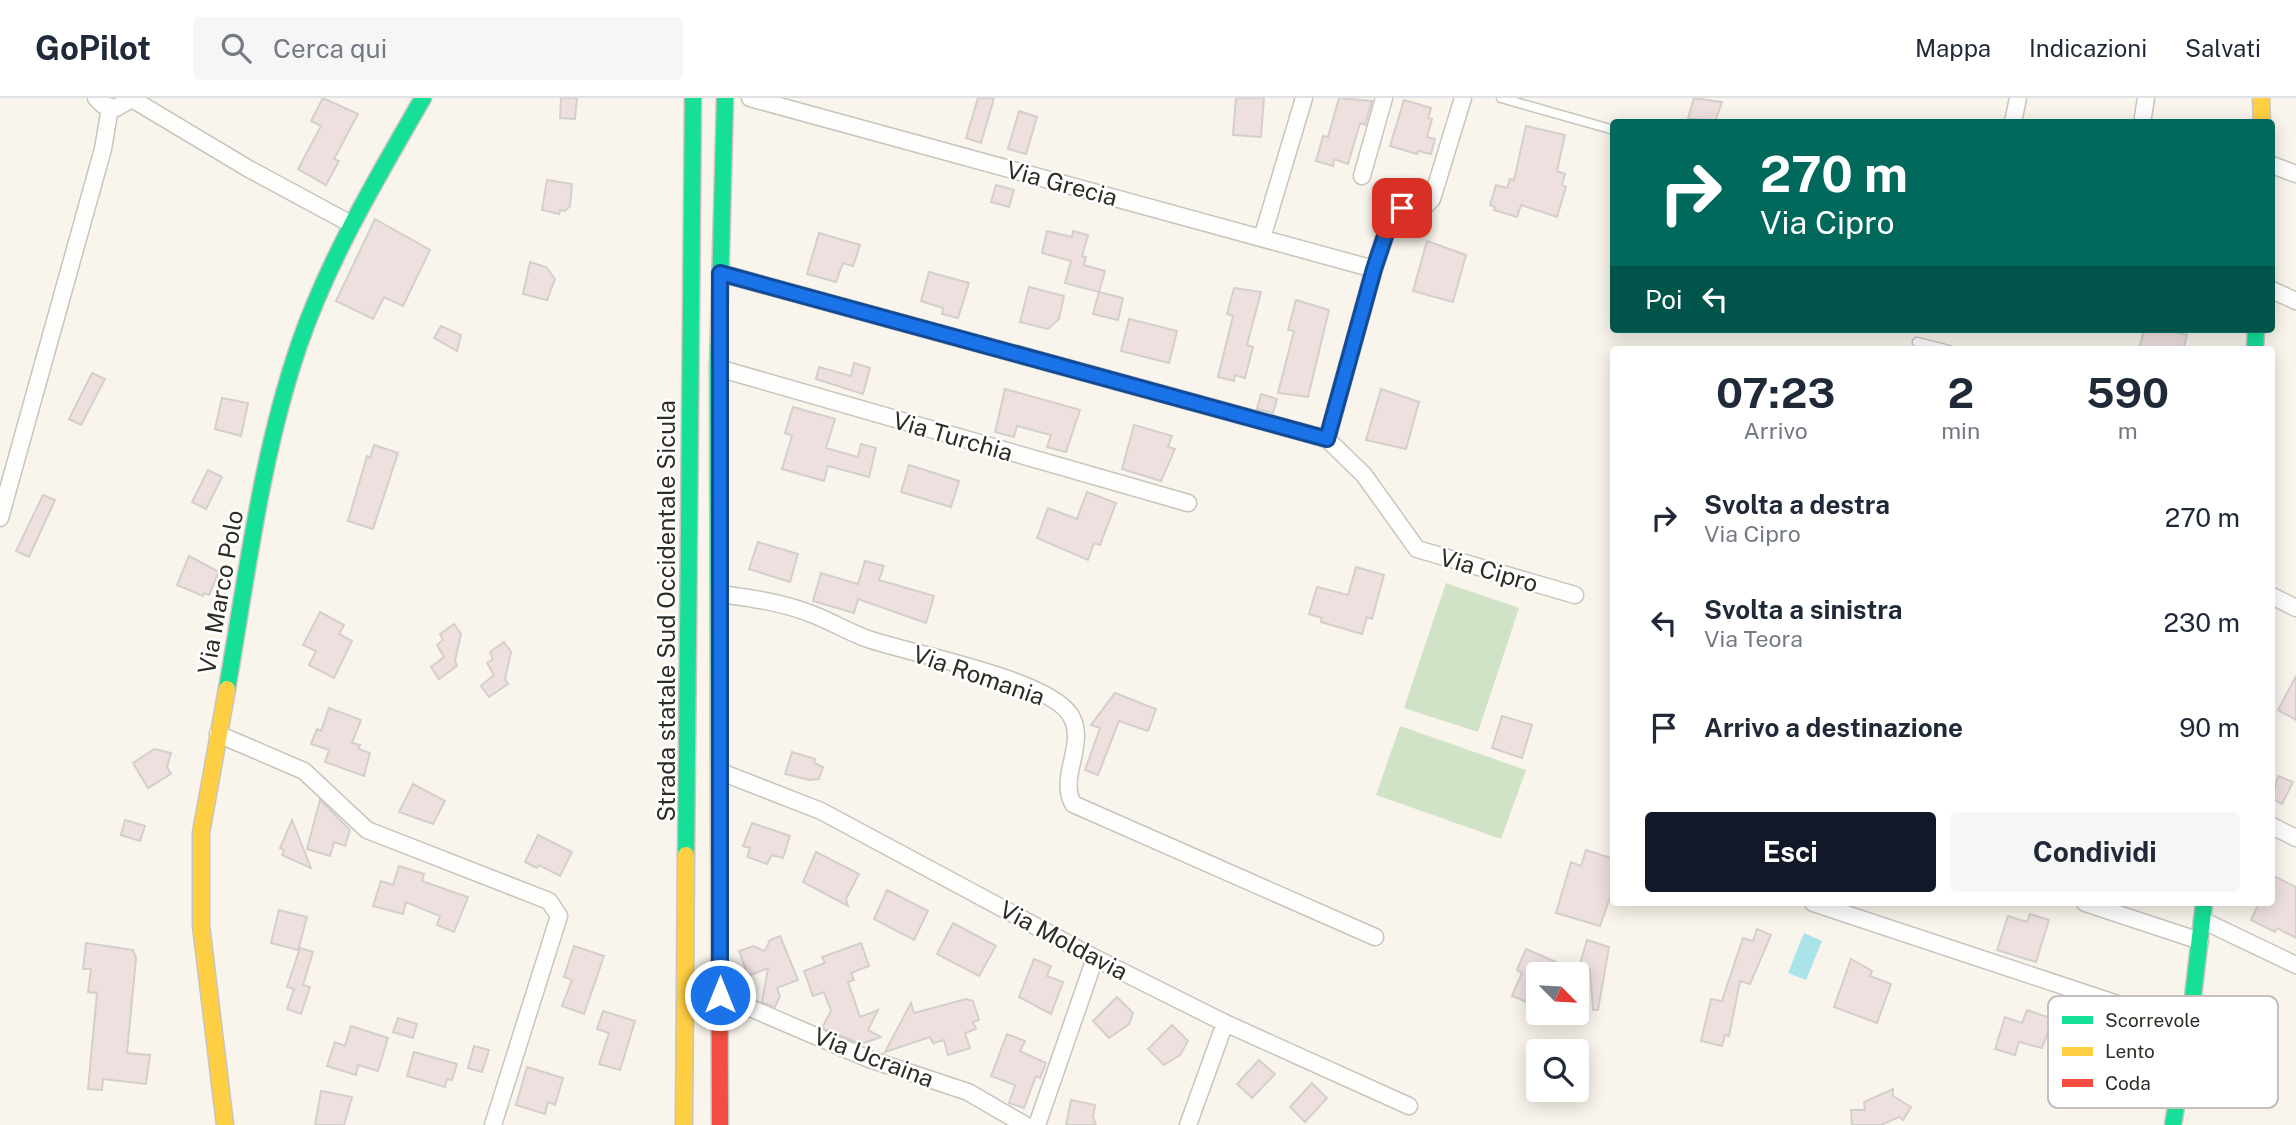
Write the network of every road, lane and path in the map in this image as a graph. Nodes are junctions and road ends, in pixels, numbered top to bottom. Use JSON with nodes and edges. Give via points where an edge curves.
{"nodes":[{"id":1,"x":133,"y":98,"type":"edge"},
{"id":2,"x":423,"y":98,"type":"edge"},
{"id":3,"x":693,"y":98,"type":"edge"},
{"id":4,"x":724,"y":98,"type":"edge"},
{"id":5,"x":750,"y":98,"type":"edge"},
{"id":6,"x":1304,"y":98,"type":"edge"},
{"id":7,"x":1384,"y":98,"type":"edge"},
{"id":8,"x":1463,"y":98,"type":"edge"},
{"id":9,"x":1501,"y":98,"type":"edge"},
{"id":10,"x":2018,"y":98,"type":"edge"},
{"id":11,"x":2146,"y":98,"type":"edge"},
{"id":12,"x":2258,"y":99,"type":"edge"},
{"id":13,"x":103,"y":103,"type":"edge"},
{"id":14,"x":2143,"y":117,"type":"dead end"},
{"id":15,"x":2013,"y":119,"type":"edge"},
{"id":16,"x":2261,"y":119,"type":"edge"},
{"id":17,"x":1610,"y":129,"type":"edge"},
{"id":18,"x":2275,"y":166,"type":"edge"},
{"id":19,"x":2296,"y":174,"type":"edge"},
{"id":20,"x":1362,"y":176,"type":"dead end"},
{"id":21,"x":351,"y":224,"type":"junction"},
{"id":22,"x":1262,"y":238,"type":"junction"},
{"id":23,"x":1374,"y":269,"type":"junction"},
{"id":24,"x":720,"y":273,"type":"junction"},
{"id":25,"x":2275,"y":291,"type":"edge"},
{"id":26,"x":2296,"y":301,"type":"edge"},
{"id":27,"x":1917,"y":342,"type":"dead end"},
{"id":28,"x":1932,"y":346,"type":"edge"},
{"id":29,"x":719,"y":368,"type":"junction"},
{"id":30,"x":1327,"y":439,"type":"junction"},
{"id":31,"x":1188,"y":503,"type":"dead end"},
{"id":32,"x":0,"y":518,"type":"edge"},
{"id":33,"x":720,"y":594,"type":"junction"},
{"id":34,"x":1575,"y":595,"type":"dead end"},
{"id":35,"x":2275,"y":598,"type":"edge"},
{"id":36,"x":2296,"y":608,"type":"edge"},
{"id":37,"x":218,"y":734,"type":"junction"},
{"id":38,"x":721,"y":772,"type":"junction"},
{"id":39,"x":2275,"y":828,"type":"edge"},
{"id":40,"x":2296,"y":838,"type":"edge"},
{"id":41,"x":1822,"y":906,"type":"edge"},
{"id":42,"x":2094,"y":906,"type":"edge"},
{"id":43,"x":2204,"y":906,"type":"edge"},
{"id":44,"x":2202,"y":920,"type":"junction"},
{"id":45,"x":1375,"y":937,"type":"dead end"},
{"id":46,"x":2200,"y":941,"type":"junction"},
{"id":47,"x":1095,"y":958,"type":"junction"},
{"id":48,"x":2296,"y":965,"type":"edge"},
{"id":49,"x":720,"y":995,"type":"junction"},
{"id":50,"x":2094,"y":996,"type":"edge"},
{"id":51,"x":2193,"y":996,"type":"edge"},
{"id":52,"x":1225,"y":1023,"type":"junction"},
{"id":53,"x":1409,"y":1105,"type":"dead end"},
{"id":54,"x":225,"y":1125,"type":"edge"},
{"id":55,"x":493,"y":1125,"type":"edge"},
{"id":56,"x":684,"y":1125,"type":"edge"},
{"id":57,"x":720,"y":1125,"type":"edge"},
{"id":58,"x":1024,"y":1125,"type":"edge"},
{"id":59,"x":1037,"y":1125,"type":"edge"},
{"id":60,"x":1188,"y":1125,"type":"edge"}],
"edges":[{"from":1,"to":13,"type":"street","via":[[122,107]]},
{"from":1,"to":21,"type":"street","via":[[248,169]]},
{"from":2,"to":21,"type":"street","name":"Via Marco Polo"},
{"from":3,"to":56,"type":"street","name":"Strada statale Sud Occidentale Sicula"},
{"from":4,"to":24,"type":"street"},
{"from":5,"to":22,"type":"street","name":"Via Grecia"},
{"from":6,"to":22,"type":"street"},
{"from":7,"to":20,"type":"street"},
{"from":8,"to":23,"type":"street","via":[[1432,199],[1424,207],[1393,212]]},
{"from":9,"to":17,"type":"lane"},
{"from":10,"to":15,"type":"street"},
{"from":11,"to":14,"type":"street"},
{"from":12,"to":16,"type":"street"},
{"from":13,"to":32,"type":"street","via":[[103,149]]},
{"from":18,"to":19,"type":"street"},
{"from":21,"to":37,"type":"street","name":"Via Marco Polo","via":[[299,345],[267,461]]},
{"from":22,"to":23,"type":"street","name":"Via Grecia"},
{"from":23,"to":30,"type":"street"},
{"from":24,"to":29,"type":"street"},
{"from":24,"to":30,"type":"street","name":"Via Cipro"},
{"from":25,"to":26,"type":"street"},
{"from":27,"to":28,"type":"lane"},
{"from":29,"to":31,"type":"street","name":"Via Turchia"},
{"from":29,"to":33,"type":"street"},
{"from":30,"to":34,"type":"street","name":"Via Cipro","via":[[1364,475],[1417,549]]},
{"from":33,"to":38,"type":"street"},
{"from":33,"to":45,"type":"street","name":"Via Romania","via":[[808,612],[867,639],[1048,696],[1071,717],[1076,732],[1067,792],[1073,804]]},
{"from":35,"to":36,"type":"street"},
{"from":37,"to":54,"type":"street","name":"Via Marco Polo","via":[[201,833],[199,876]]},
{"from":37,"to":55,"type":"street","via":[[304,771],[367,830],[549,901],[559,916]]},
{"from":38,"to":47,"type":"street","name":"Via Moldavia","via":[[821,811]]},
{"from":38,"to":49,"type":"street"},
{"from":39,"to":40,"type":"street"},
{"from":41,"to":50,"type":"street"},
{"from":42,"to":46,"type":"street"},
{"from":43,"to":44,"type":"street"},
{"from":44,"to":46,"type":"street"},
{"from":44,"to":48,"type":"street"},
{"from":46,"to":51,"type":"street"},
{"from":47,"to":52,"type":"street","name":"Via Moldavia"},
{"from":47,"to":59,"type":"street"},
{"from":49,"to":57,"type":"street"},
{"from":49,"to":58,"type":"street","name":"Via Ucraina","via":[[869,1059],[968,1092]]},
{"from":52,"to":53,"type":"street","name":"Via Moldavia"},
{"from":52,"to":60,"type":"street"}]}
